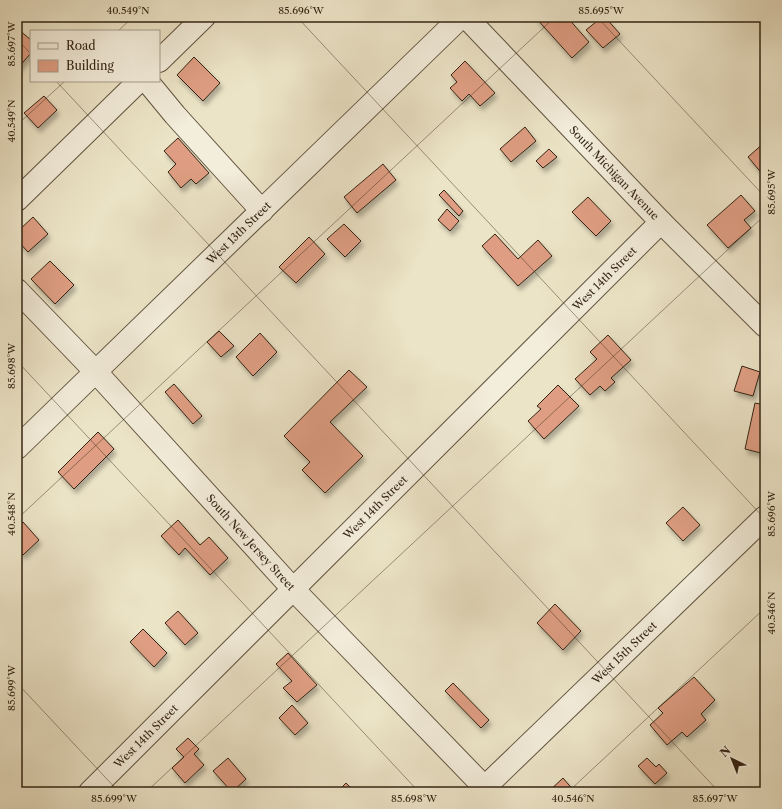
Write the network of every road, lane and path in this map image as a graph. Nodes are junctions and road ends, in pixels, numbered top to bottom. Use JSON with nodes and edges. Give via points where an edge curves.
{"nodes":[{"id":1,"x":204,"y":17,"type":"edge"},
{"id":2,"x":461,"y":17,"type":"edge"},
{"id":3,"x":466,"y":17,"type":"edge"},
{"id":4,"x":160,"y":61,"type":"edge"},
{"id":5,"x":138,"y":82,"type":"edge"},
{"id":6,"x":148,"y":82,"type":"edge"},
{"id":7,"x":17,"y":200,"type":"edge"},
{"id":8,"x":262,"y":211,"type":"junction"},
{"id":9,"x":661,"y":222,"type":"junction"},
{"id":10,"x":17,"y":290,"type":"edge"},
{"id":11,"x":765,"y":326,"type":"edge"},
{"id":12,"x":96,"y":372,"type":"junction"},
{"id":13,"x":17,"y":448,"type":"edge"},
{"id":14,"x":765,"y":517,"type":"edge"},
{"id":15,"x":293,"y":589,"type":"junction"},
{"id":16,"x":487,"y":790,"type":"edge"},
{"id":17,"x":90,"y":792,"type":"edge"}],
"edges":[{"from":1,"to":4,"type":"street"},
{"from":2,"to":8,"type":"street","name":"West 13th Street"},
{"from":3,"to":9,"type":"street","name":"South Michigan Avenue"},
{"from":5,"to":7,"type":"street"},
{"from":6,"to":8,"type":"street"},
{"from":8,"to":12,"type":"street","name":"West 13th Street"},
{"from":9,"to":11,"type":"street","name":"South Michigan Avenue"},
{"from":9,"to":15,"type":"street","name":"West 14th Street"},
{"from":10,"to":12,"type":"street","name":"South New Jersey Street"},
{"from":12,"to":13,"type":"street","name":"West 13th Street"},
{"from":12,"to":15,"type":"street","name":"South New Jersey Street"},
{"from":14,"to":16,"type":"street","name":"West 15th Street"},
{"from":15,"to":16,"type":"street","name":"South New Jersey Street"},
{"from":15,"to":17,"type":"street","name":"West 14th Street"}]}
